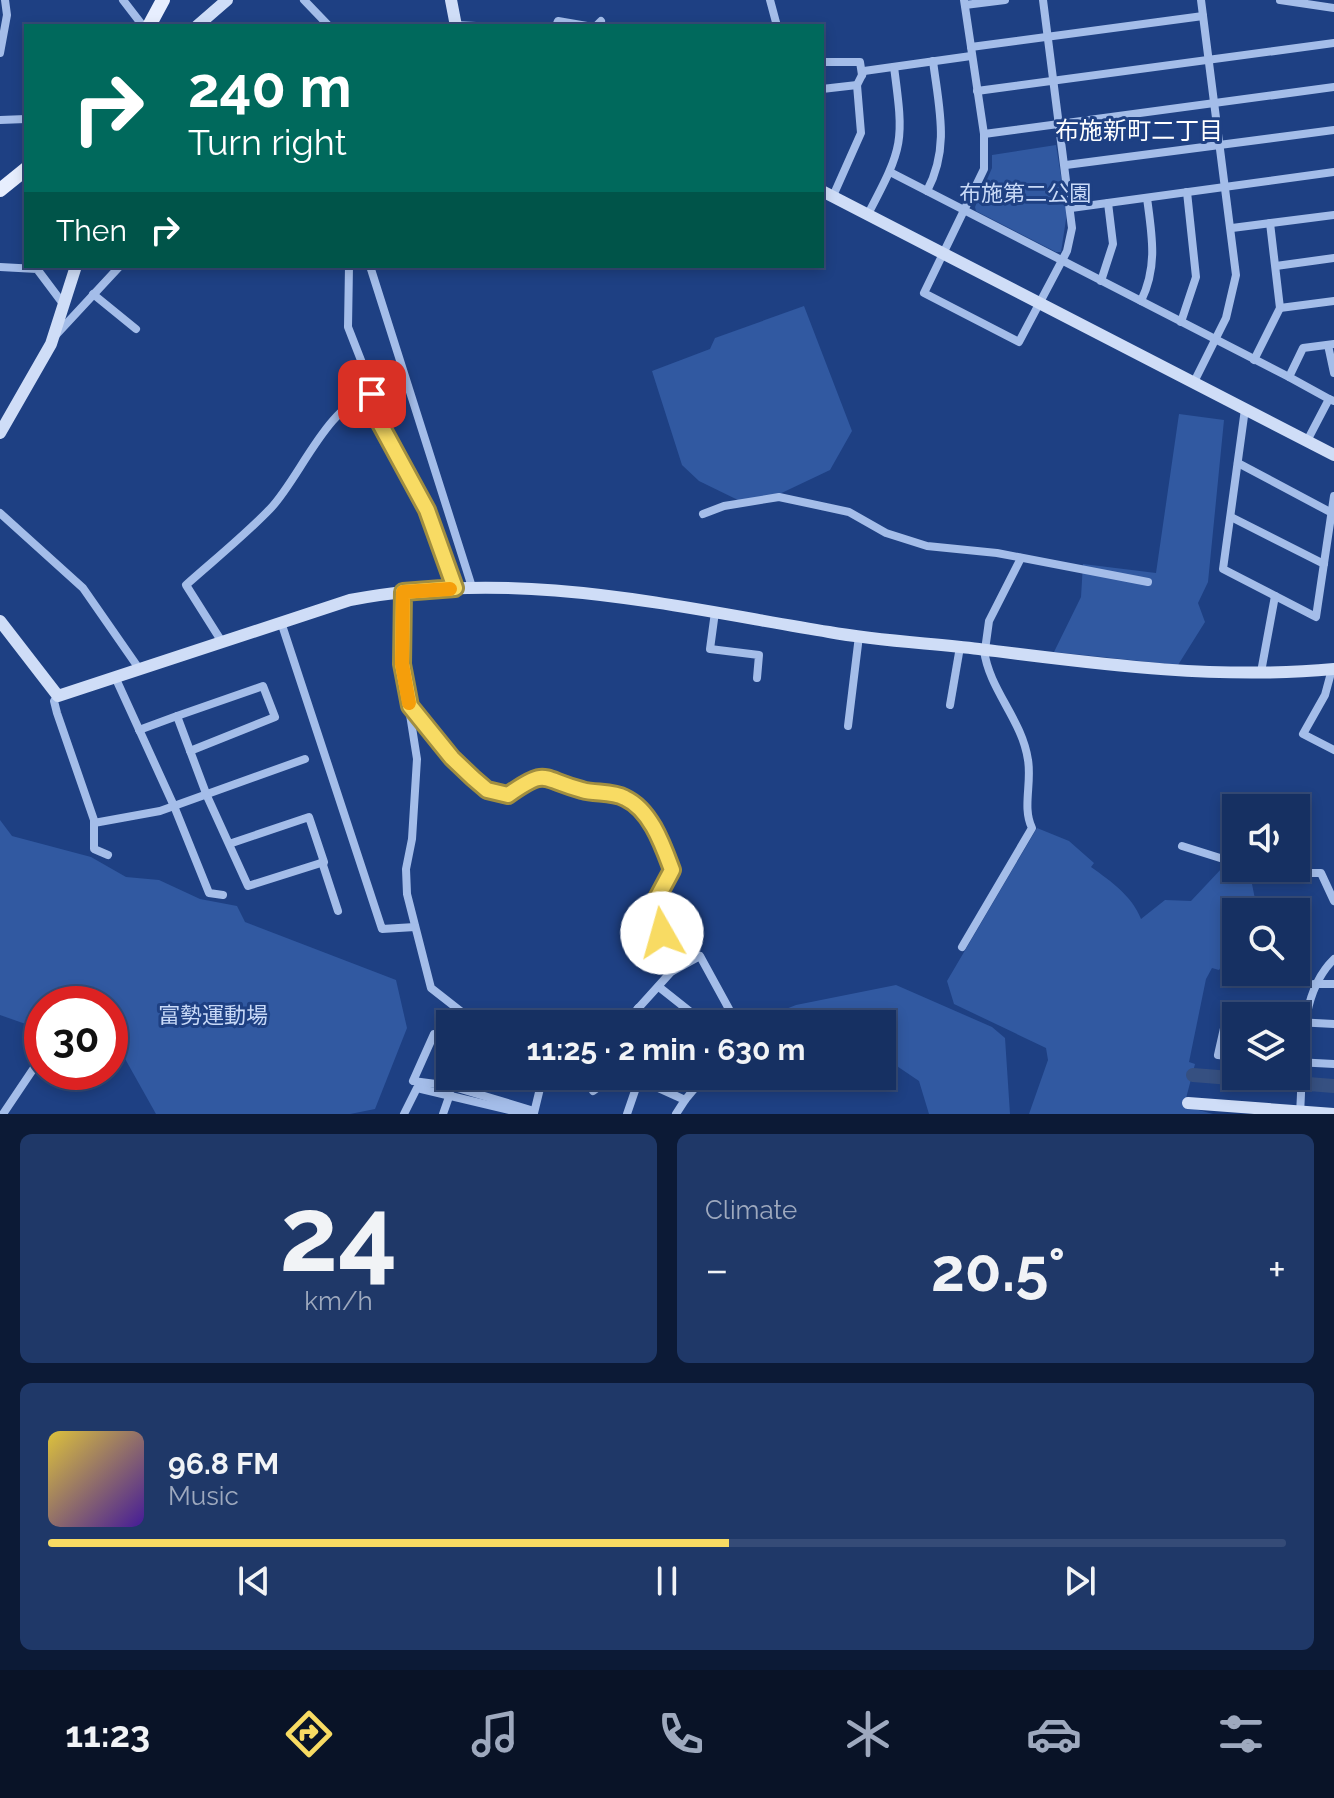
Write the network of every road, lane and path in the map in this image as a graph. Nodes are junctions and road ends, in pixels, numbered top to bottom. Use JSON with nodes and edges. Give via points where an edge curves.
{"nodes":[{"id":1,"x":5,"y":0,"type":"edge"},
{"id":2,"x":123,"y":0,"type":"edge"},
{"id":3,"x":163,"y":0,"type":"edge"},
{"id":4,"x":227,"y":0,"type":"edge"},
{"id":5,"x":304,"y":0,"type":"edge"},
{"id":6,"x":451,"y":0,"type":"edge"},
{"id":7,"x":770,"y":0,"type":"edge"},
{"id":8,"x":1005,"y":0,"type":"edge"},
{"id":9,"x":1043,"y":0,"type":"edge"},
{"id":10,"x":1201,"y":0,"type":"edge"},
{"id":11,"x":1280,"y":0,"type":"edge"},
{"id":12,"x":965,"y":3,"type":"edge"},
{"id":13,"x":1334,"y":8,"type":"edge"},
{"id":14,"x":1203,"y":16,"type":"junction"},
{"id":15,"x":144,"y":24,"type":"edge"},
{"id":16,"x":147,"y":24,"type":"edge"},
{"id":17,"x":199,"y":24,"type":"edge"},
{"id":18,"x":327,"y":24,"type":"edge"},
{"id":19,"x":456,"y":24,"type":"edge"},
{"id":20,"x":557,"y":24,"type":"edge"},
{"id":21,"x":575,"y":24,"type":"edge"},
{"id":22,"x":776,"y":24,"type":"edge"},
{"id":23,"x":1048,"y":37,"type":"junction"},
{"id":24,"x":1334,"y":43,"type":"edge"},
{"id":25,"x":971,"y":52,"type":"junction"},
{"id":26,"x":0,"y":53,"type":"edge"},
{"id":27,"x":1209,"y":59,"type":"junction"},
{"id":28,"x":933,"y":61,"type":"junction"},
{"id":29,"x":824,"y":62,"type":"edge"},
{"id":30,"x":894,"y":67,"type":"junction"},
{"id":31,"x":862,"y":76,"type":"junction"},
{"id":32,"x":1054,"y":80,"type":"junction"},
{"id":33,"x":857,"y":85,"type":"junction"},
{"id":34,"x":1334,"y":87,"type":"edge"},
{"id":35,"x":824,"y":89,"type":"edge"},
{"id":36,"x":977,"y":91,"type":"junction"},
{"id":37,"x":1215,"y":102,"type":"junction"},
{"id":38,"x":24,"y":119,"type":"edge"},
{"id":39,"x":0,"y":120,"type":"edge"},
{"id":40,"x":1060,"y":124,"type":"junction"},
{"id":41,"x":1334,"y":130,"type":"edge"},
{"id":42,"x":984,"y":134,"type":"junction"},
{"id":43,"x":1220,"y":145,"type":"junction"},
{"id":44,"x":1066,"y":165,"type":"junction"},
{"id":45,"x":890,"y":172,"type":"junction"},
{"id":46,"x":1334,"y":172,"type":"edge"},
{"id":47,"x":23,"y":174,"type":"edge"},
{"id":48,"x":1226,"y":187,"type":"junction"},
{"id":49,"x":0,"y":190,"type":"edge"},
{"id":50,"x":927,"y":191,"type":"junction"},
{"id":51,"x":1187,"y":192,"type":"junction"},
{"id":52,"x":827,"y":194,"type":"edge"},
{"id":53,"x":1147,"y":198,"type":"junction"},
{"id":54,"x":1108,"y":203,"type":"junction"},
{"id":55,"x":1071,"y":208,"type":"junction"},
{"id":56,"x":966,"y":211,"type":"junction"},
{"id":57,"x":868,"y":214,"type":"junction"},
{"id":58,"x":1334,"y":215,"type":"edge"},
{"id":59,"x":1270,"y":223,"type":"junction"},
{"id":60,"x":1232,"y":228,"type":"junction"},
{"id":61,"x":945,"y":254,"type":"junction"},
{"id":62,"x":1334,"y":258,"type":"edge"},
{"id":63,"x":1062,"y":261,"type":"junction"},
{"id":64,"x":1276,"y":266,"type":"junction"},
{"id":65,"x":0,"y":267,"type":"edge"},
{"id":66,"x":75,"y":268,"type":"edge"},
{"id":67,"x":118,"y":268,"type":"edge"},
{"id":68,"x":349,"y":268,"type":"edge"},
{"id":69,"x":371,"y":268,"type":"edge"},
{"id":70,"x":1101,"y":281,"type":"junction"},
{"id":71,"x":93,"y":294,"type":"junction"},
{"id":72,"x":1141,"y":301,"type":"junction"},
{"id":73,"x":1334,"y":301,"type":"edge"},
{"id":74,"x":1040,"y":303,"type":"junction"},
{"id":75,"x":64,"y":305,"type":"junction"},
{"id":76,"x":1280,"y":308,"type":"junction"},
{"id":77,"x":1181,"y":322,"type":"junction"},
{"id":78,"x":136,"y":329,"type":"dead end"},
{"id":79,"x":54,"y":337,"type":"junction"},
{"id":80,"x":1217,"y":339,"type":"junction"},
{"id":81,"x":1331,"y":345,"type":"edge"},
{"id":82,"x":1254,"y":360,"type":"junction"},
{"id":83,"x":1334,"y":373,"type":"edge"},
{"id":84,"x":1289,"y":377,"type":"junction"},
{"id":85,"x":1194,"y":382,"type":"junction"},
{"id":86,"x":372,"y":394,"type":"junction"},
{"id":87,"x":1331,"y":400,"type":"edge"},
{"id":88,"x":1245,"y":409,"type":"junction"},
{"id":89,"x":0,"y":433,"type":"edge"},
{"id":90,"x":1307,"y":441,"type":"junction"},
{"id":91,"x":1334,"y":455,"type":"edge"},
{"id":92,"x":1238,"y":463,"type":"junction"},
{"id":93,"x":1334,"y":496,"type":"edge"},
{"id":94,"x":0,"y":513,"type":"edge"},
{"id":95,"x":1332,"y":513,"type":"junction"},
{"id":96,"x":703,"y":514,"type":"dead end"},
{"id":97,"x":1231,"y":517,"type":"junction"},
{"id":98,"x":1021,"y":558,"type":"junction"},
{"id":99,"x":1324,"y":564,"type":"junction"},
{"id":100,"x":1148,"y":582,"type":"dead end"},
{"id":101,"x":472,"y":587,"type":"junction"},
{"id":102,"x":455,"y":588,"type":"junction"},
{"id":103,"x":403,"y":592,"type":"junction"},
{"id":104,"x":1275,"y":596,"type":"junction"},
{"id":105,"x":715,"y":612,"type":"junction"},
{"id":106,"x":0,"y":621,"type":"edge"},
{"id":107,"x":281,"y":622,"type":"junction"},
{"id":108,"x":859,"y":636,"type":"junction"},
{"id":109,"x":222,"y":642,"type":"junction"},
{"id":110,"x":960,"y":647,"type":"junction"},
{"id":111,"x":984,"y":650,"type":"junction"},
{"id":112,"x":1333,"y":669,"type":"edge"},
{"id":113,"x":140,"y":670,"type":"junction"},
{"id":114,"x":1261,"y":672,"type":"junction"},
{"id":115,"x":757,"y":678,"type":"dead end"},
{"id":116,"x":116,"y":679,"type":"junction"},
{"id":117,"x":58,"y":696,"type":"junction"},
{"id":118,"x":950,"y":705,"type":"dead end"},
{"id":119,"x":410,"y":706,"type":"junction"},
{"id":120,"x":177,"y":716,"type":"junction"},
{"id":121,"x":848,"y":726,"type":"dead end"},
{"id":122,"x":139,"y":730,"type":"junction"},
{"id":123,"x":1334,"y":750,"type":"edge"},
{"id":124,"x":190,"y":751,"type":"junction"},
{"id":125,"x":305,"y":759,"type":"dead end"},
{"id":126,"x":207,"y":796,"type":"junction"},
{"id":127,"x":174,"y":806,"type":"junction"},
{"id":128,"x":94,"y":823,"type":"junction"},
{"id":129,"x":229,"y":844,"type":"junction"},
{"id":130,"x":1182,"y":846,"type":"dead end"},
{"id":131,"x":108,"y":855,"type":"dead end"},
{"id":132,"x":1222,"y":859,"type":"edge"},
{"id":133,"x":322,"y":862,"type":"junction"},
{"id":134,"x":1310,"y":873,"type":"edge"},
{"id":135,"x":223,"y":895,"type":"dead end"},
{"id":136,"x":1334,"y":901,"type":"edge"},
{"id":137,"x":338,"y":911,"type":"dead end"},
{"id":138,"x":415,"y":927,"type":"junction"},
{"id":139,"x":962,"y":947,"type":"dead end"},
{"id":140,"x":1334,"y":959,"type":"edge"},
{"id":141,"x":671,"y":972,"type":"junction"},
{"id":142,"x":1314,"y":984,"type":"junction"},
{"id":143,"x":1334,"y":984,"type":"edge"},
{"id":144,"x":659,"y":987,"type":"junction"},
{"id":145,"x":1310,"y":1006,"type":"edge"},
{"id":146,"x":638,"y":1008,"type":"edge"},
{"id":147,"x":729,"y":1009,"type":"dead end"},
{"id":148,"x":459,"y":1010,"type":"edge"},
{"id":149,"x":688,"y":1010,"type":"edge"},
{"id":150,"x":1310,"y":1023,"type":"edge"},
{"id":151,"x":1334,"y":1024,"type":"edge"},
{"id":152,"x":436,"y":1034,"type":"edge"},
{"id":153,"x":1222,"y":1037,"type":"edge"},
{"id":154,"x":1222,"y":1055,"type":"edge"},
{"id":155,"x":1310,"y":1063,"type":"edge"},
{"id":156,"x":1334,"y":1064,"type":"edge"},
{"id":157,"x":24,"y":1082,"type":"edge"},
{"id":158,"x":436,"y":1084,"type":"edge"},
{"id":159,"x":463,"y":1090,"type":"edge"},
{"id":160,"x":538,"y":1090,"type":"edge"},
{"id":161,"x":633,"y":1090,"type":"edge"},
{"id":162,"x":663,"y":1090,"type":"edge"},
{"id":163,"x":693,"y":1090,"type":"edge"},
{"id":164,"x":1300,"y":1090,"type":"edge"},
{"id":165,"x":450,"y":1094,"type":"junction"},
{"id":166,"x":685,"y":1100,"type":"junction"},
{"id":167,"x":1188,"y":1103,"type":"dead end"},
{"id":168,"x":1300,"y":1112,"type":"junction"},
{"id":169,"x":531,"y":1113,"type":"edge"},
{"id":170,"x":2,"y":1114,"type":"edge"},
{"id":171,"x":404,"y":1114,"type":"edge"},
{"id":172,"x":443,"y":1114,"type":"edge"},
{"id":173,"x":627,"y":1114,"type":"edge"},
{"id":174,"x":676,"y":1114,"type":"edge"},
{"id":175,"x":1334,"y":1114,"type":"edge"}],
"edges":[{"from":1,"to":26,"type":"street"},
{"from":2,"to":15,"type":"street"},
{"from":3,"to":16,"type":"main road"},
{"from":4,"to":17,"type":"street"},
{"from":5,"to":18,"type":"street"},
{"from":6,"to":19,"type":"street"},
{"from":7,"to":22,"type":"street"},
{"from":8,"to":12,"type":"street"},
{"from":9,"to":23,"type":"street"},
{"from":10,"to":14,"type":"street"},
{"from":11,"to":13,"type":"street"},
{"from":12,"to":25,"type":"street"},
{"from":14,"to":23,"type":"street"},
{"from":14,"to":27,"type":"street"},
{"from":20,"to":21,"type":"street"},
{"from":23,"to":25,"type":"street"},
{"from":23,"to":32,"type":"street"},
{"from":24,"to":27,"type":"street"},
{"from":25,"to":28,"type":"street"},
{"from":25,"to":36,"type":"street"},
{"from":27,"to":32,"type":"street"},
{"from":27,"to":37,"type":"street"},
{"from":28,"to":30,"type":"street"},
{"from":28,"to":50,"type":"street","via":[[943,146]]},
{"from":29,"to":31,"type":"street","via":[[860,62]]},
{"from":30,"to":31,"type":"street","via":[[864,71]]},
{"from":30,"to":45,"type":"street","via":[[901,133]]},
{"from":31,"to":33,"type":"street"},
{"from":32,"to":36,"type":"street"},
{"from":32,"to":40,"type":"street"},
{"from":33,"to":35,"type":"street"},
{"from":33,"to":52,"type":"street","via":[[861,133]]},
{"from":34,"to":37,"type":"street"},
{"from":36,"to":42,"type":"street"},
{"from":37,"to":40,"type":"street"},
{"from":37,"to":43,"type":"street"},
{"from":38,"to":39,"type":"street"},
{"from":40,"to":42,"type":"street"},
{"from":40,"to":44,"type":"street"},
{"from":41,"to":43,"type":"street"},
{"from":42,"to":56,"type":"street","via":[[984,169]]},
{"from":43,"to":44,"type":"street"},
{"from":43,"to":48,"type":"street"},
{"from":44,"to":55,"type":"street"},
{"from":45,"to":50,"type":"street"},
{"from":45,"to":57,"type":"street"},
{"from":46,"to":48,"type":"street"},
{"from":47,"to":49,"type":"main road"},
{"from":48,"to":51,"type":"street"},
{"from":48,"to":60,"type":"street"},
{"from":50,"to":56,"type":"street"},
{"from":51,"to":53,"type":"street"},
{"from":51,"to":77,"type":"street","via":[[1196,277]]},
{"from":52,"to":57,"type":"street"},
{"from":53,"to":54,"type":"street"},
{"from":53,"to":72,"type":"street","via":[[1155,257]]},
{"from":54,"to":55,"type":"street"},
{"from":54,"to":70,"type":"street","via":[[1113,244]]},
{"from":55,"to":63,"type":"street","via":[[1071,235]]},
{"from":56,"to":61,"type":"street"},
{"from":56,"to":63,"type":"street"},
{"from":57,"to":61,"type":"street"},
{"from":58,"to":59,"type":"street"},
{"from":59,"to":60,"type":"street"},
{"from":59,"to":64,"type":"street"},
{"from":60,"to":80,"type":"street","via":[[1234,292]]},
{"from":61,"to":74,"type":"street"},
{"from":61,"to":74,"type":"street","via":[[924,293],[1019,342]]},
{"from":62,"to":64,"type":"street"},
{"from":63,"to":70,"type":"street"},
{"from":63,"to":74,"type":"street"},
{"from":64,"to":76,"type":"street"},
{"from":65,"to":75,"type":"street","via":[[37,269]]},
{"from":66,"to":75,"type":"street"},
{"from":67,"to":71,"type":"street"},
{"from":68,"to":86,"type":"street","via":[[348,327]]},
{"from":69,"to":101,"type":"street"},
{"from":70,"to":72,"type":"street"},
{"from":71,"to":78,"type":"street"},
{"from":71,"to":79,"type":"street"},
{"from":72,"to":77,"type":"street"},
{"from":73,"to":76,"type":"street"},
{"from":74,"to":85,"type":"street"},
{"from":75,"to":79,"type":"street"},
{"from":76,"to":82,"type":"street"},
{"from":77,"to":80,"type":"street"},
{"from":79,"to":89,"type":"street"},
{"from":80,"to":82,"type":"street"},
{"from":80,"to":85,"type":"street"},
{"from":81,"to":83,"type":"street"},
{"from":81,"to":84,"type":"street","via":[[1303,348]]},
{"from":82,"to":84,"type":"street"},
{"from":84,"to":87,"type":"street"},
{"from":85,"to":88,"type":"street"},
{"from":86,"to":102,"type":"street","via":[[377,418],[427,510]]},
{"from":86,"to":109,"type":"street","via":[[330,425],[272,507],[186,585]]},
{"from":87,"to":90,"type":"street"},
{"from":88,"to":90,"type":"street"},
{"from":88,"to":92,"type":"street"},
{"from":90,"to":91,"type":"street"},
{"from":92,"to":95,"type":"street"},
{"from":92,"to":97,"type":"street"},
{"from":93,"to":95,"type":"street"},
{"from":94,"to":113,"type":"street","via":[[83,588]]},
{"from":95,"to":99,"type":"street"},
{"from":96,"to":98,"type":"street","via":[[779,497],[849,512],[917,544]]},
{"from":97,"to":99,"type":"street"},
{"from":97,"to":104,"type":"street","via":[[1223,569]]},
{"from":98,"to":100,"type":"street"},
{"from":98,"to":111,"type":"street","via":[[989,621]]},
{"from":99,"to":104,"type":"street","via":[[1316,617]]},
{"from":101,"to":102,"type":"street"},
{"from":101,"to":105,"type":"street","via":[[608,593]]},
{"from":102,"to":103,"type":"street"},
{"from":103,"to":107,"type":"street","via":[[350,600]]},
{"from":103,"to":119,"type":"street","via":[[402,664]]},
{"from":104,"to":114,"type":"street"},
{"from":105,"to":108,"type":"street"},
{"from":105,"to":115,"type":"street","via":[[710,649],[759,655]]},
{"from":106,"to":117,"type":"street"},
{"from":107,"to":109,"type":"street"},
{"from":107,"to":138,"type":"street","via":[[382,929]]},
{"from":108,"to":110,"type":"street"},
{"from":108,"to":121,"type":"street"},
{"from":109,"to":113,"type":"street"},
{"from":110,"to":111,"type":"street"},
{"from":110,"to":118,"type":"street"},
{"from":111,"to":114,"type":"street","via":[[1154,671]]},
{"from":111,"to":139,"type":"street","via":[[986,665],[1018,721],[1029,762],[1026,816],[1032,828]]},
{"from":112,"to":114,"type":"street"},
{"from":112,"to":123,"type":"street","via":[[1303,734]]},
{"from":113,"to":116,"type":"street"},
{"from":116,"to":117,"type":"street"},
{"from":116,"to":122,"type":"street"},
{"from":117,"to":128,"type":"street","via":[[57,713]]},
{"from":119,"to":138,"type":"street","via":[[417,759],[406,869]]},
{"from":119,"to":141,"type":"street","via":[[452,758],[487,790],[508,795],[527,780],[543,777],[633,804],[658,835],[672,870],[656,900],[662,951]]},
{"from":120,"to":122,"type":"street"},
{"from":120,"to":124,"type":"street"},
{"from":120,"to":124,"type":"street","via":[[263,686],[275,717]]},
{"from":122,"to":127,"type":"street"},
{"from":124,"to":126,"type":"street"},
{"from":125,"to":126,"type":"street"},
{"from":126,"to":127,"type":"street"},
{"from":126,"to":129,"type":"street"},
{"from":127,"to":128,"type":"street"},
{"from":127,"to":135,"type":"street","via":[[209,893]]},
{"from":128,"to":131,"type":"street","via":[[94,849]]},
{"from":129,"to":133,"type":"street","via":[[248,886]]},
{"from":129,"to":133,"type":"street","via":[[309,817]]},
{"from":130,"to":132,"type":"street"},
{"from":133,"to":137,"type":"street"},
{"from":134,"to":136,"type":"street","via":[[1321,873]]},
{"from":138,"to":148,"type":"street","via":[[431,988]]},
{"from":140,"to":142,"type":"street"},
{"from":141,"to":144,"type":"street"},
{"from":141,"to":147,"type":"street","via":[[700,956]]},
{"from":142,"to":143,"type":"street"},
{"from":142,"to":145,"type":"street"},
{"from":144,"to":146,"type":"street"},
{"from":144,"to":149,"type":"street"},
{"from":150,"to":151,"type":"street"},
{"from":152,"to":158,"type":"street","via":[[413,1081]]},
{"from":153,"to":154,"type":"street"},
{"from":155,"to":156,"type":"street"},
{"from":157,"to":170,"type":"street"},
{"from":159,"to":169,"type":"street"},
{"from":160,"to":169,"type":"street"},
{"from":161,"to":173,"type":"street"},
{"from":162,"to":166,"type":"street"},
{"from":163,"to":166,"type":"street"},
{"from":164,"to":168,"type":"street"},
{"from":165,"to":169,"type":"street"},
{"from":165,"to":171,"type":"street","via":[[417,1088]]},
{"from":165,"to":172,"type":"street"},
{"from":166,"to":174,"type":"street"},
{"from":167,"to":168,"type":"street"},
{"from":168,"to":175,"type":"street"}]}
